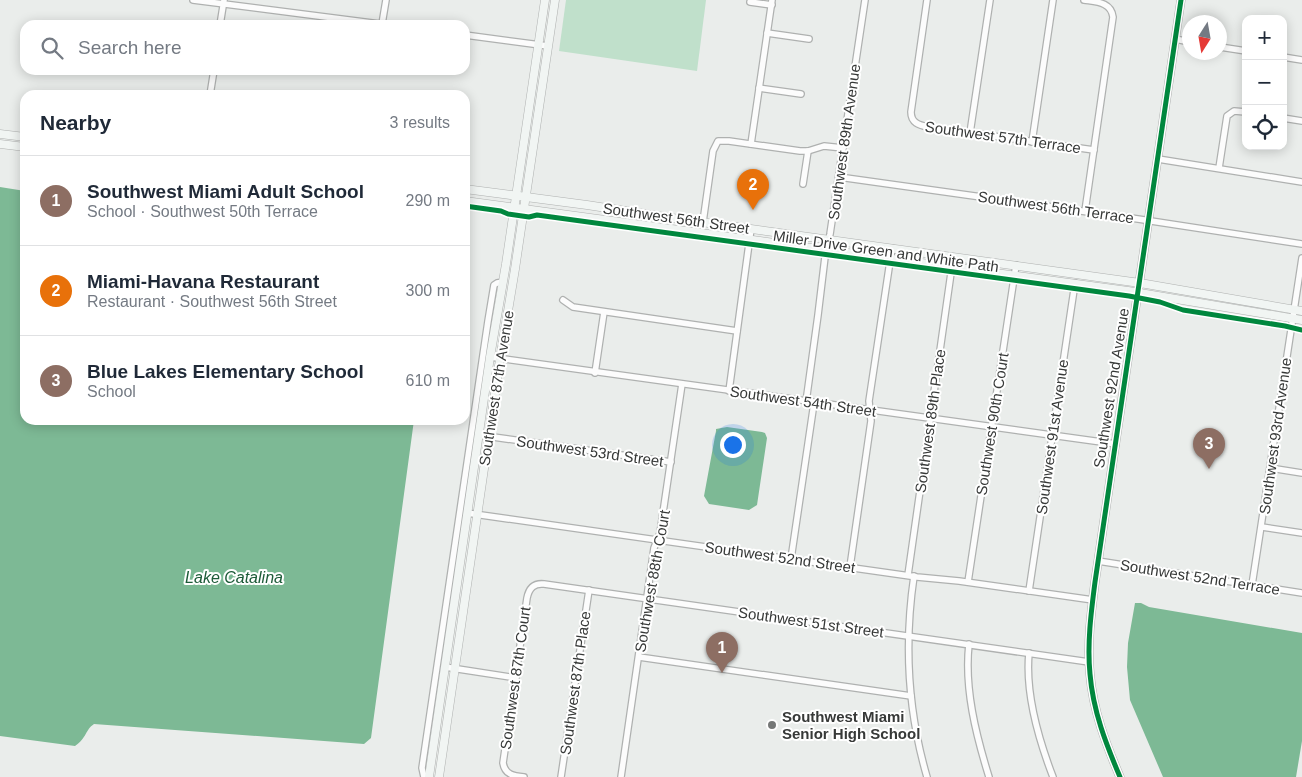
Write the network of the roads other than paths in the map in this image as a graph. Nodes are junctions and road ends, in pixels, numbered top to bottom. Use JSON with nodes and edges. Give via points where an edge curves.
{"nodes":[{"id":1,"x":193,"y":0,"type":"edge"},
{"id":2,"x":386,"y":0,"type":"edge"},
{"id":3,"x":545,"y":0,"type":"edge"},
{"id":4,"x":555,"y":0,"type":"edge"},
{"id":5,"x":865,"y":0,"type":"edge"},
{"id":6,"x":927,"y":0,"type":"edge"},
{"id":7,"x":990,"y":0,"type":"edge"},
{"id":8,"x":1053,"y":0,"type":"edge"},
{"id":9,"x":1084,"y":0,"type":"edge"},
{"id":10,"x":1181,"y":0,"type":"edge"},
{"id":11,"x":224,"y":2,"type":"edge"},
{"id":12,"x":750,"y":2,"type":"dead end"},
{"id":13,"x":772,"y":3,"type":"edge"},
{"id":14,"x":221,"y":20,"type":"edge"},
{"id":15,"x":350,"y":20,"type":"edge"},
{"id":16,"x":385,"y":20,"type":"edge"},
{"id":17,"x":767,"y":33,"type":"junction"},
{"id":18,"x":470,"y":36,"type":"edge"},
{"id":19,"x":809,"y":39,"type":"dead end"},
{"id":20,"x":1175,"y":40,"type":"junction"},
{"id":21,"x":1182,"y":41,"type":"edge"},
{"id":22,"x":538,"y":44,"type":"junction"},
{"id":23,"x":548,"y":46,"type":"junction"},
{"id":24,"x":1227,"y":47,"type":"edge"},
{"id":25,"x":1242,"y":50,"type":"edge"},
{"id":26,"x":1287,"y":58,"type":"edge"},
{"id":27,"x":1302,"y":60,"type":"edge"},
{"id":28,"x":213,"y":75,"type":"edge"},
{"id":29,"x":759,"y":88,"type":"junction"},
{"id":30,"x":211,"y":90,"type":"edge"},
{"id":31,"x":801,"y":94,"type":"dead end"},
{"id":32,"x":1242,"y":112,"type":"edge"},
{"id":33,"x":1287,"y":119,"type":"edge"},
{"id":34,"x":1302,"y":121,"type":"edge"},
{"id":35,"x":970,"y":133,"type":"junction"},
{"id":36,"x":0,"y":134,"type":"edge"},
{"id":37,"x":20,"y":136,"type":"edge"},
{"id":38,"x":1032,"y":142,"type":"junction"},
{"id":39,"x":0,"y":144,"type":"edge"},
{"id":40,"x":751,"y":144,"type":"junction"},
{"id":41,"x":20,"y":146,"type":"edge"},
{"id":42,"x":843,"y":148,"type":"junction"},
{"id":43,"x":1094,"y":150,"type":"junction"},
{"id":44,"x":808,"y":151,"type":"junction"},
{"id":45,"x":1158,"y":159,"type":"junction"},
{"id":46,"x":1219,"y":168,"type":"junction"},
{"id":47,"x":839,"y":177,"type":"junction"},
{"id":48,"x":1302,"y":182,"type":"edge"},
{"id":49,"x":803,"y":184,"type":"dead end"},
{"id":50,"x":470,"y":191,"type":"edge"},
{"id":51,"x":516,"y":196,"type":"junction"},
{"id":52,"x":526,"y":197,"type":"junction"},
{"id":53,"x":470,"y":202,"type":"edge"},
{"id":54,"x":515,"y":207,"type":"junction"},
{"id":55,"x":524,"y":208,"type":"junction"},
{"id":56,"x":1084,"y":211,"type":"junction"},
{"id":57,"x":1149,"y":220,"type":"junction"},
{"id":58,"x":703,"y":222,"type":"junction"},
{"id":59,"x":751,"y":229,"type":"junction"},
{"id":60,"x":750,"y":238,"type":"junction"},
{"id":61,"x":829,"y":240,"type":"junction"},
{"id":62,"x":1302,"y":244,"type":"edge"},
{"id":63,"x":892,"y":248,"type":"junction"},
{"id":64,"x":826,"y":249,"type":"junction"},
{"id":65,"x":891,"y":258,"type":"junction"},
{"id":66,"x":1302,"y":258,"type":"edge"},
{"id":67,"x":1016,"y":265,"type":"junction"},
{"id":68,"x":952,"y":266,"type":"junction"},
{"id":69,"x":1015,"y":275,"type":"junction"},
{"id":70,"x":503,"y":282,"type":"junction"},
{"id":71,"x":1075,"y":283,"type":"junction"},
{"id":72,"x":1140,"y":283,"type":"junction"},
{"id":73,"x":1138,"y":292,"type":"junction"},
{"id":74,"x":511,"y":295,"type":"junction"},
{"id":75,"x":563,"y":300,"type":"dead end"},
{"id":76,"x":1298,"y":310,"type":"edge"},
{"id":77,"x":604,"y":312,"type":"junction"},
{"id":78,"x":1292,"y":319,"type":"junction"},
{"id":79,"x":1302,"y":320,"type":"edge"},
{"id":80,"x":738,"y":331,"type":"junction"},
{"id":81,"x":490,"y":358,"type":"junction"},
{"id":82,"x":500,"y":359,"type":"junction"},
{"id":83,"x":595,"y":373,"type":"junction"},
{"id":84,"x":682,"y":384,"type":"junction"},
{"id":85,"x":729,"y":391,"type":"junction"},
{"id":86,"x":806,"y":402,"type":"junction"},
{"id":87,"x":814,"y":403,"type":"junction"},
{"id":88,"x":870,"y":410,"type":"junction"},
{"id":89,"x":931,"y":418,"type":"junction"},
{"id":90,"x":992,"y":427,"type":"junction"},
{"id":91,"x":479,"y":435,"type":"junction"},
{"id":92,"x":1053,"y":435,"type":"junction"},
{"id":93,"x":488,"y":436,"type":"junction"},
{"id":94,"x":1116,"y":444,"type":"junction"},
{"id":95,"x":671,"y":462,"type":"junction"},
{"id":96,"x":1270,"y":468,"type":"junction"},
{"id":97,"x":1302,"y":473,"type":"edge"},
{"id":98,"x":467,"y":513,"type":"junction"},
{"id":99,"x":477,"y":514,"type":"junction"},
{"id":100,"x":1262,"y":527,"type":"junction"},
{"id":101,"x":1302,"y":533,"type":"edge"},
{"id":102,"x":657,"y":540,"type":"junction"},
{"id":103,"x":791,"y":559,"type":"junction"},
{"id":104,"x":1098,"y":561,"type":"junction"},
{"id":105,"x":850,"y":567,"type":"junction"},
{"id":106,"x":911,"y":576,"type":"junction"},
{"id":107,"x":968,"y":582,"type":"junction"},
{"id":108,"x":1252,"y":585,"type":"junction"},
{"id":109,"x":452,"y":586,"type":"junction"},
{"id":110,"x":532,"y":586,"type":"joint"},
{"id":111,"x":466,"y":588,"type":"junction"},
{"id":112,"x":589,"y":590,"type":"junction"},
{"id":113,"x":1029,"y":591,"type":"junction"},
{"id":114,"x":1302,"y":593,"type":"edge"},
{"id":115,"x":647,"y":599,"type":"junction"},
{"id":116,"x":1093,"y":600,"type":"junction"},
{"id":117,"x":909,"y":636,"type":"junction"},
{"id":118,"x":969,"y":644,"type":"junction"},
{"id":119,"x":1029,"y":652,"type":"junction"},
{"id":120,"x":638,"y":657,"type":"junction"},
{"id":121,"x":1089,"y":662,"type":"junction"},
{"id":122,"x":445,"y":667,"type":"junction"},
{"id":123,"x":454,"y":669,"type":"junction"},
{"id":124,"x":516,"y":678,"type":"junction"},
{"id":125,"x":911,"y":696,"type":"junction"},
{"id":126,"x":424,"y":777,"type":"edge"},
{"id":127,"x":429,"y":777,"type":"edge"},
{"id":128,"x":439,"y":777,"type":"edge"},
{"id":129,"x":524,"y":777,"type":"edge"},
{"id":130,"x":561,"y":777,"type":"edge"},
{"id":131,"x":621,"y":777,"type":"edge"},
{"id":132,"x":927,"y":777,"type":"edge"},
{"id":133,"x":989,"y":777,"type":"edge"},
{"id":134,"x":1053,"y":777,"type":"edge"},
{"id":135,"x":1120,"y":777,"type":"edge"}],
"edges":[{"from":1,"to":11,"type":"street"},
{"from":2,"to":16,"type":"street"},
{"from":3,"to":22,"type":"main road","name":"Southwest 87th Avenue"},
{"from":4,"to":23,"type":"main road","name":"Southwest 87th Avenue"},
{"from":5,"to":42,"type":"street","name":"Southwest 89th Avenue"},
{"from":6,"to":35,"type":"street","name":"Southwest 57th Terrace","via":[[910,114],[914,122],[922,126]]},
{"from":7,"to":35,"type":"street"},
{"from":8,"to":38,"type":"street"},
{"from":9,"to":43,"type":"street","via":[[1102,3],[1112,10],[1113,20]]},
{"from":10,"to":20,"type":"street","name":"Southwest 92nd Avenue"},
{"from":11,"to":14,"type":"street"},
{"from":11,"to":15,"type":"street"},
{"from":12,"to":13,"type":"street"},
{"from":13,"to":17,"type":"street"},
{"from":17,"to":19,"type":"street"},
{"from":17,"to":29,"type":"street"},
{"from":18,"to":22,"type":"street"},
{"from":20,"to":21,"type":"street"},
{"from":20,"to":45,"type":"street","name":"Southwest 92nd Avenue"},
{"from":22,"to":23,"type":"street"},
{"from":22,"to":51,"type":"main road","name":"Southwest 87th Avenue"},
{"from":23,"to":52,"type":"main road","name":"Southwest 87th Avenue"},
{"from":24,"to":25,"type":"street"},
{"from":26,"to":27,"type":"street"},
{"from":28,"to":30,"type":"street"},
{"from":29,"to":31,"type":"street"},
{"from":29,"to":40,"type":"street"},
{"from":32,"to":46,"type":"street","via":[[1230,113],[1225,122]]},
{"from":33,"to":34,"type":"street"},
{"from":35,"to":38,"type":"street","name":"Southwest 57th Terrace"},
{"from":36,"to":37,"type":"main road"},
{"from":38,"to":43,"type":"street","name":"Southwest 57th Terrace"},
{"from":39,"to":41,"type":"main road"},
{"from":40,"to":44,"type":"street"},
{"from":40,"to":58,"type":"street","via":[[718,141],[713,151]]},
{"from":42,"to":44,"type":"street","via":[[824,146]]},
{"from":42,"to":47,"type":"street","name":"Southwest 89th Avenue"},
{"from":43,"to":56,"type":"street"},
{"from":44,"to":49,"type":"street"},
{"from":45,"to":46,"type":"street"},
{"from":45,"to":57,"type":"street","name":"Southwest 92nd Avenue"},
{"from":46,"to":48,"type":"street"},
{"from":47,"to":56,"type":"street","name":"Southwest 56th Terrace"},
{"from":47,"to":61,"type":"street","name":"Southwest 89th Avenue"},
{"from":50,"to":51,"type":"main road","name":"Southwest 56th Street"},
{"from":51,"to":52,"type":"main road","name":"Southwest 56th Street"},
{"from":51,"to":54,"type":"main road","name":"Southwest 87th Avenue"},
{"from":52,"to":55,"type":"main road","name":"Southwest 87th Avenue"},
{"from":52,"to":58,"type":"main road","name":"Southwest 56th Street"},
{"from":53,"to":54,"type":"main road","name":"Southwest 56th Street"},
{"from":54,"to":55,"type":"main road","name":"Southwest 56th Street"},
{"from":54,"to":70,"type":"main road","name":"Southwest 87th Avenue"},
{"from":55,"to":60,"type":"main road","name":"Southwest 56th Street"},
{"from":55,"to":74,"type":"main road","name":"Southwest 87th Avenue"},
{"from":56,"to":57,"type":"street","name":"Southwest 56th Terrace"},
{"from":57,"to":62,"type":"street","name":"Southwest 56th Terrace"},
{"from":57,"to":72,"type":"street","name":"Southwest 92nd Avenue"},
{"from":58,"to":59,"type":"main road","name":"Southwest 56th Street"},
{"from":59,"to":60,"type":"street"},
{"from":59,"to":61,"type":"main road","name":"Southwest 56th Street"},
{"from":60,"to":64,"type":"main road","name":"Southwest 56th Street"},
{"from":60,"to":80,"type":"street"},
{"from":61,"to":63,"type":"main road","name":"Southwest 56th Street"},
{"from":61,"to":64,"type":"street","name":"Southwest 89th Avenue"},
{"from":63,"to":65,"type":"street"},
{"from":63,"to":67,"type":"main road","name":"Southwest 56th Street"},
{"from":64,"to":65,"type":"main road","name":"Southwest 56th Street"},
{"from":64,"to":86,"type":"street","name":"Southwest 89th Avenue"},
{"from":65,"to":68,"type":"main road","name":"Southwest 56th Street"},
{"from":65,"to":88,"type":"street"},
{"from":66,"to":76,"type":"street","name":"Southwest 93rd Avenue"},
{"from":67,"to":69,"type":"street","name":"Southwest 90th Court"},
{"from":67,"to":72,"type":"main road","name":"Southwest 56th Street"},
{"from":68,"to":69,"type":"main road","name":"Southwest 56th Street"},
{"from":68,"to":89,"type":"street","name":"Southwest 89th Place"},
{"from":69,"to":71,"type":"main road","name":"Southwest 56th Street"},
{"from":69,"to":90,"type":"street","name":"Southwest 90th Court"},
{"from":70,"to":74,"type":"main road"},
{"from":70,"to":81,"type":"main road","name":"Southwest 87th Avenue"},
{"from":70,"to":109,"type":"street","name":"Southwest 87th Avenue","via":[[493,288]]},
{"from":71,"to":73,"type":"main road","name":"Southwest 56th Street"},
{"from":71,"to":92,"type":"street","name":"Southwest 91st Avenue"},
{"from":72,"to":73,"type":"street","name":"Southwest 92nd Avenue"},
{"from":72,"to":76,"type":"main road","name":"Southwest 56th Street"},
{"from":73,"to":78,"type":"main road","name":"Southwest 56th Street"},
{"from":73,"to":94,"type":"street","name":"Southwest 92nd Avenue"},
{"from":74,"to":82,"type":"main road","name":"Southwest 87th Avenue"},
{"from":75,"to":77,"type":"street","via":[[573,307]]},
{"from":76,"to":78,"type":"street","name":"Southwest 93rd Avenue"},
{"from":77,"to":80,"type":"street"},
{"from":77,"to":83,"type":"street"},
{"from":78,"to":79,"type":"main road","name":"Southwest 56th Street"},
{"from":78,"to":96,"type":"street","name":"Southwest 93rd Avenue"},
{"from":80,"to":85,"type":"street"},
{"from":81,"to":82,"type":"street","name":"Southwest 54th Street"},
{"from":81,"to":91,"type":"main road","name":"Southwest 87th Avenue"},
{"from":82,"to":83,"type":"street","name":"Southwest 54th Street"},
{"from":82,"to":93,"type":"main road","name":"Southwest 87th Avenue"},
{"from":83,"to":84,"type":"street","name":"Southwest 54th Street"},
{"from":84,"to":85,"type":"street","name":"Southwest 54th Street"},
{"from":84,"to":95,"type":"street","name":"Southwest 88th Court"},
{"from":85,"to":86,"type":"street","name":"Southwest 54th Street"},
{"from":86,"to":87,"type":"street","name":"Southwest 54th Street"},
{"from":87,"to":88,"type":"street","name":"Southwest 54th Street"},
{"from":87,"to":103,"type":"street"},
{"from":88,"to":89,"type":"street","name":"Southwest 54th Street"},
{"from":88,"to":105,"type":"street","via":[[870,431]]},
{"from":89,"to":90,"type":"street","name":"Southwest 54th Street"},
{"from":89,"to":106,"type":"street","name":"Southwest 89th Place"},
{"from":90,"to":92,"type":"street","name":"Southwest 54th Street"},
{"from":90,"to":107,"type":"street","name":"Southwest 90th Court"},
{"from":91,"to":93,"type":"street","name":"Southwest 53rd Street"},
{"from":91,"to":98,"type":"main road","name":"Southwest 87th Avenue"},
{"from":92,"to":94,"type":"street","name":"Southwest 54th Street"},
{"from":92,"to":113,"type":"street","name":"Southwest 91st Avenue"},
{"from":93,"to":95,"type":"street","name":"Southwest 53rd Street"},
{"from":93,"to":99,"type":"main road","name":"Southwest 87th Avenue"},
{"from":94,"to":104,"type":"street","name":"Southwest 92nd Avenue"},
{"from":95,"to":102,"type":"street","name":"Southwest 88th Court"},
{"from":96,"to":97,"type":"street"},
{"from":96,"to":100,"type":"street","name":"Southwest 93rd Avenue"},
{"from":98,"to":99,"type":"street","name":"Southwest 52nd Street"},
{"from":98,"to":109,"type":"main road","name":"Southwest 87th Avenue"},
{"from":99,"to":102,"type":"street","name":"Southwest 52nd Street"},
{"from":99,"to":111,"type":"main road","name":"Southwest 87th Avenue"},
{"from":100,"to":101,"type":"street"},
{"from":100,"to":108,"type":"street","name":"Southwest 93rd Avenue"},
{"from":102,"to":103,"type":"street","name":"Southwest 52nd Street"},
{"from":102,"to":115,"type":"street","name":"Southwest 88th Court"},
{"from":103,"to":105,"type":"street","name":"Southwest 52nd Street"},
{"from":104,"to":108,"type":"street","name":"Southwest 52nd Terrace"},
{"from":104,"to":116,"type":"street","name":"Southwest 92nd Avenue"},
{"from":105,"to":106,"type":"street","name":"Southwest 52nd Street"},
{"from":106,"to":107,"type":"street","name":"Southwest 52nd Street"},
{"from":106,"to":117,"type":"street","name":"Southwest 89th Place"},
{"from":107,"to":113,"type":"street","name":"Southwest 52nd Street"},
{"from":108,"to":114,"type":"street","name":"Southwest 52nd Terrace"},
{"from":109,"to":111,"type":"main road"},
{"from":109,"to":122,"type":"main road","name":"Southwest 87th Avenue"},
{"from":109,"to":126,"type":"street","name":"Southwest 87th Avenue","via":[[422,768]]},
{"from":110,"to":112,"type":"street","name":"Southwest 51st Street","via":[[544,584]]},
{"from":110,"to":124,"type":"street","name":"Southwest 87th Court","via":[[527,598]]},
{"from":111,"to":123,"type":"main road","name":"Southwest 87th Avenue"},
{"from":112,"to":115,"type":"street","name":"Southwest 51st Street"},
{"from":112,"to":130,"type":"street","name":"Southwest 87th Place"},
{"from":113,"to":116,"type":"street","name":"Southwest 52nd Street"},
{"from":115,"to":117,"type":"street","name":"Southwest 51st Street"},
{"from":115,"to":120,"type":"street","name":"Southwest 88th Court"},
{"from":116,"to":121,"type":"street","name":"Southwest 92nd Avenue"},
{"from":117,"to":118,"type":"street","name":"Southwest 51st Street"},
{"from":117,"to":125,"type":"street","name":"Southwest 89th Place"},
{"from":118,"to":119,"type":"street","name":"Southwest 51st Street"},
{"from":118,"to":133,"type":"street","via":[[971,701]]},
{"from":119,"to":121,"type":"street","name":"Southwest 51st Street"},
{"from":119,"to":134,"type":"street","via":[[1032,706]]},
{"from":120,"to":125,"type":"street"},
{"from":120,"to":131,"type":"street","name":"Southwest 88th Court"},
{"from":121,"to":135,"type":"street","name":"Southwest 92nd Avenue","via":[[1094,704]]},
{"from":122,"to":123,"type":"street"},
{"from":122,"to":127,"type":"main road","name":"Southwest 87th Avenue"},
{"from":123,"to":124,"type":"street"},
{"from":123,"to":128,"type":"main road","name":"Southwest 87th Avenue"},
{"from":124,"to":129,"type":"street","name":"Southwest 87th Court","via":[[503,763],[513,775]]},
{"from":125,"to":132,"type":"street","name":"Southwest 89th Place"}]}
